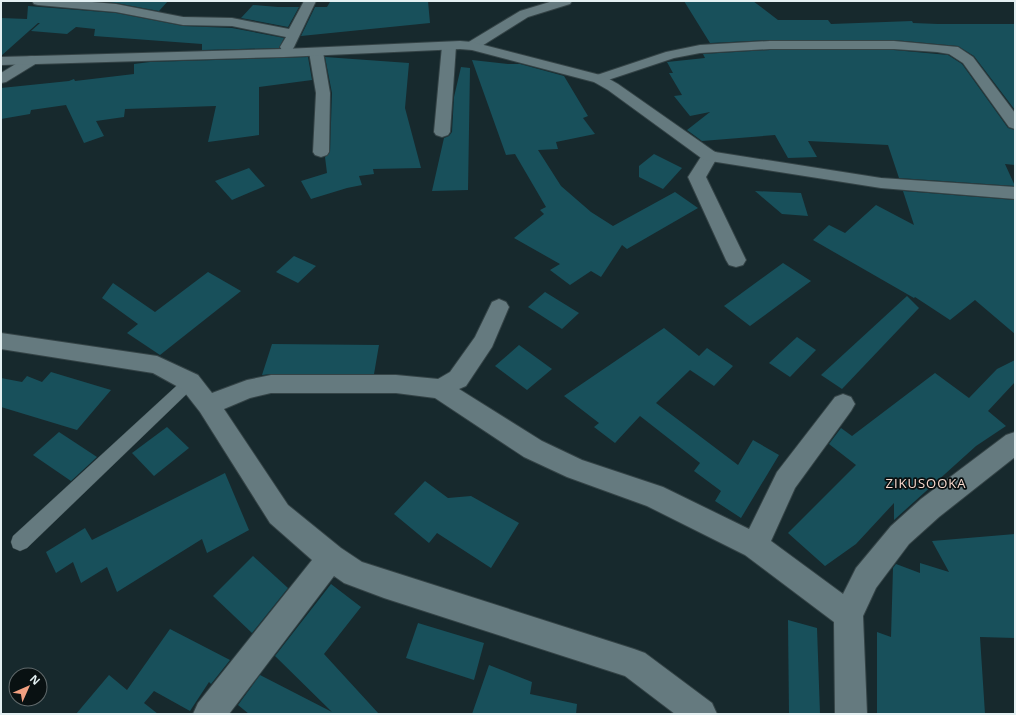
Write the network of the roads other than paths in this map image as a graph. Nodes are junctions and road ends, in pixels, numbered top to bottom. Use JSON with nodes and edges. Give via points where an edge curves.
{"nodes":[{"id":1,"x":38,"y":1,"type":"edge"},
{"id":2,"x":310,"y":1,"type":"edge"},
{"id":3,"x":566,"y":1,"type":"edge"},
{"id":4,"x":293,"y":34,"type":"junction"},
{"id":5,"x":449,"y":46,"type":"junction"},
{"id":6,"x":472,"y":46,"type":"junction"},
{"id":7,"x":316,"y":52,"type":"junction"},
{"id":8,"x":284,"y":53,"type":"junction"},
{"id":9,"x":32,"y":60,"type":"junction"},
{"id":10,"x":1,"y":61,"type":"edge"},
{"id":11,"x":1,"y":78,"type":"edge"},
{"id":12,"x":599,"y":79,"type":"junction"},
{"id":13,"x":1015,"y":124,"type":"edge"},
{"id":14,"x":442,"y":132,"type":"dead end"},
{"id":15,"x":321,"y":152,"type":"dead end"},
{"id":16,"x":710,"y":156,"type":"junction"},
{"id":17,"x":1015,"y":193,"type":"edge"},
{"id":18,"x":736,"y":260,"type":"dead end"},
{"id":19,"x":499,"y":307,"type":"dead end"},
{"id":20,"x":1,"y":341,"type":"edge"},
{"id":21,"x":190,"y":382,"type":"junction"},
{"id":22,"x":440,"y":389,"type":"junction"},
{"id":23,"x":844,"y":404,"type":"dead end"},
{"id":24,"x":208,"y":405,"type":"junction"},
{"id":25,"x":1015,"y":443,"type":"edge"},
{"id":26,"x":20,"y":542,"type":"dead end"},
{"id":27,"x":755,"y":546,"type":"junction"},
{"id":28,"x":331,"y":558,"type":"junction"},
{"id":29,"x":848,"y":615,"type":"junction"},
{"id":30,"x":209,"y":714,"type":"edge"},
{"id":31,"x":701,"y":714,"type":"edge"},
{"id":32,"x":851,"y":714,"type":"edge"}],
"edges":[{"from":1,"to":4,"type":"street","via":[[116,8],[182,21],[232,22]]},
{"from":2,"to":4,"type":"street"},
{"from":3,"to":6,"type":"street","via":[[524,14]]},
{"from":4,"to":8,"type":"street"},
{"from":5,"to":6,"type":"street"},
{"from":5,"to":7,"type":"street"},
{"from":5,"to":14,"type":"street"},
{"from":6,"to":12,"type":"street"},
{"from":7,"to":8,"type":"street"},
{"from":7,"to":15,"type":"street","via":[[323,93]]},
{"from":8,"to":9,"type":"street"},
{"from":9,"to":10,"type":"street"},
{"from":9,"to":11,"type":"street"},
{"from":12,"to":13,"type":"street","via":[[671,55],[700,49],[770,44],[937,48],[953,50],[968,60]]},
{"from":12,"to":16,"type":"street"},
{"from":16,"to":17,"type":"street","via":[[881,183]]},
{"from":16,"to":18,"type":"street","via":[[696,177]]},
{"from":19,"to":22,"type":"street","via":[[484,341],[458,379]]},
{"from":20,"to":21,"type":"street","via":[[157,365]]},
{"from":21,"to":24,"type":"street"},
{"from":21,"to":26,"type":"lane"},
{"from":22,"to":24,"type":"street","via":[[396,384],[271,384],[247,389]]},
{"from":22,"to":27,"type":"street","via":[[532,449],[576,469],[654,496]]},
{"from":23,"to":27,"type":"street","via":[[786,480]]},
{"from":24,"to":28,"type":"street","via":[[279,514]]},
{"from":25,"to":29,"type":"street","via":[[930,508],[900,535],[866,578]]},
{"from":27,"to":29,"type":"street"},
{"from":28,"to":30,"type":"street"},
{"from":28,"to":31,"type":"street","via":[[354,573],[384,584],[634,664]]},
{"from":29,"to":32,"type":"street"}]}
